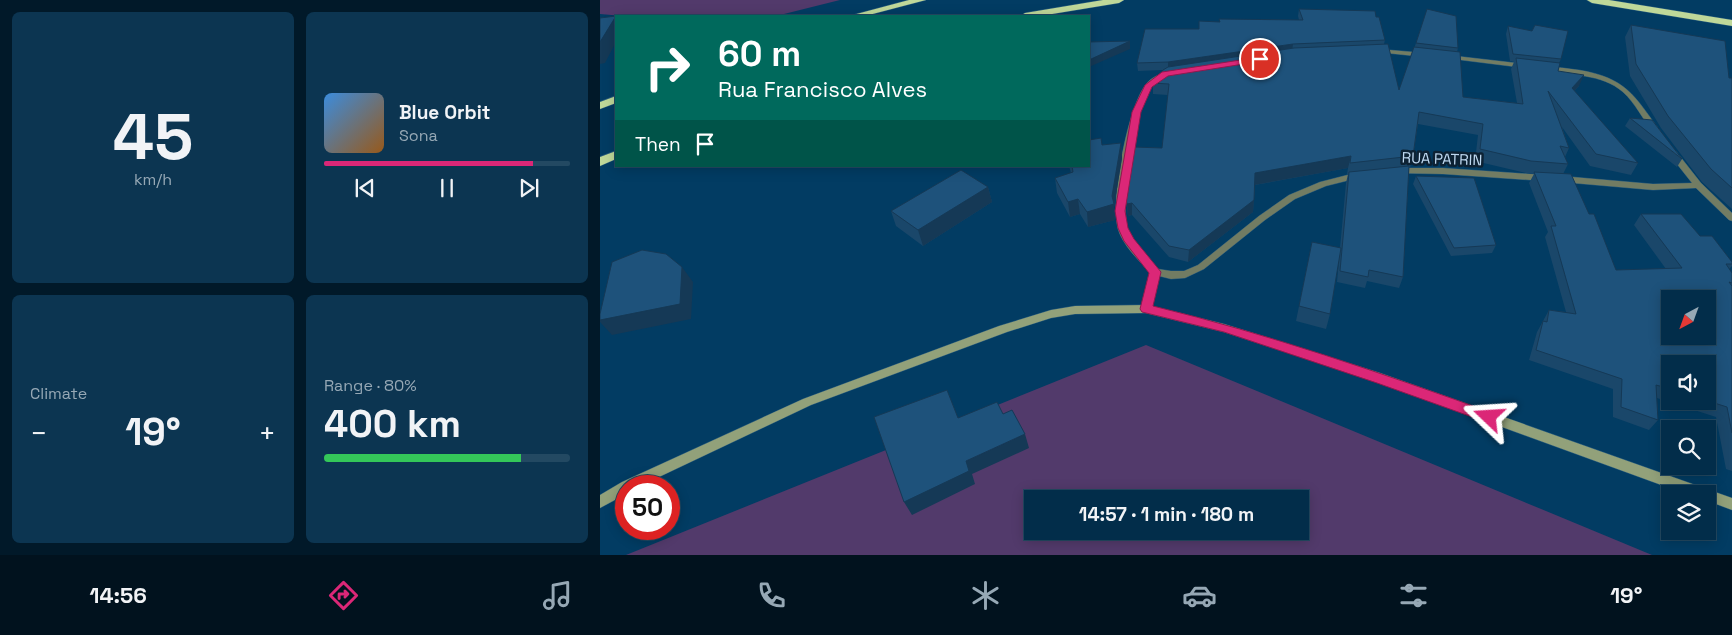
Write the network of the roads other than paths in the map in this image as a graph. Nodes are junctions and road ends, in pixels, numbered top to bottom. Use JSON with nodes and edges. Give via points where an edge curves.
{"nodes":[{"id":1,"x":921,"y":0,"type":"edge"},
{"id":2,"x":1120,"y":0,"type":"edge"},
{"id":3,"x":1592,"y":0,"type":"edge"},
{"id":4,"x":858,"y":15,"type":"edge"},
{"id":5,"x":1031,"y":15,"type":"edge"},
{"id":6,"x":1732,"y":23,"type":"edge"},
{"id":7,"x":1366,"y":51,"type":"edge"},
{"id":8,"x":1174,"y":72,"type":"edge"},
{"id":9,"x":615,"y":99,"type":"edge"},
{"id":10,"x":600,"y":106,"type":"edge"},
{"id":11,"x":1660,"y":136,"type":"edge"},
{"id":12,"x":1666,"y":144,"type":"edge"},
{"id":13,"x":615,"y":155,"type":"edge"},
{"id":14,"x":600,"y":162,"type":"edge"},
{"id":15,"x":1388,"y":172,"type":"edge"},
{"id":16,"x":1370,"y":174,"type":"edge"},
{"id":17,"x":1698,"y":185,"type":"junction"},
{"id":18,"x":1732,"y":218,"type":"edge"},
{"id":19,"x":1155,"y":272,"type":"junction"},
{"id":20,"x":1146,"y":309,"type":"junction"},
{"id":21,"x":651,"y":475,"type":"edge"},
{"id":22,"x":1678,"y":485,"type":"edge"},
{"id":23,"x":615,"y":493,"type":"edge"},
{"id":24,"x":1716,"y":499,"type":"edge"},
{"id":25,"x":600,"y":502,"type":"edge"},
{"id":26,"x":1732,"y":504,"type":"edge"}],
"edges":[{"from":1,"to":4,"type":"highway"},
{"from":2,"to":5,"type":"highway"},
{"from":3,"to":6,"type":"highway"},
{"from":7,"to":11,"type":"street","via":[[1438,56],[1595,77],[1625,90]]},
{"from":8,"to":19,"type":"street","via":[[1149,85],[1136,112],[1120,211],[1129,241]]},
{"from":9,"to":10,"type":"highway"},
{"from":12,"to":17,"type":"street"},
{"from":13,"to":14,"type":"highway"},
{"from":15,"to":17,"type":"street","name":"RUA PATRIN","via":[[1443,171],[1653,186]]},
{"from":16,"to":19,"type":"street","via":[[1323,184],[1292,196],[1201,267],[1185,274]]},
{"from":17,"to":18,"type":"street"},
{"from":19,"to":20,"type":"street"},
{"from":20,"to":21,"type":"main road","via":[[1074,310],[1002,329],[807,402]]},
{"from":20,"to":22,"type":"main road","via":[[1224,328],[1380,378]]},
{"from":23,"to":25,"type":"main road"},
{"from":24,"to":26,"type":"main road"}]}
